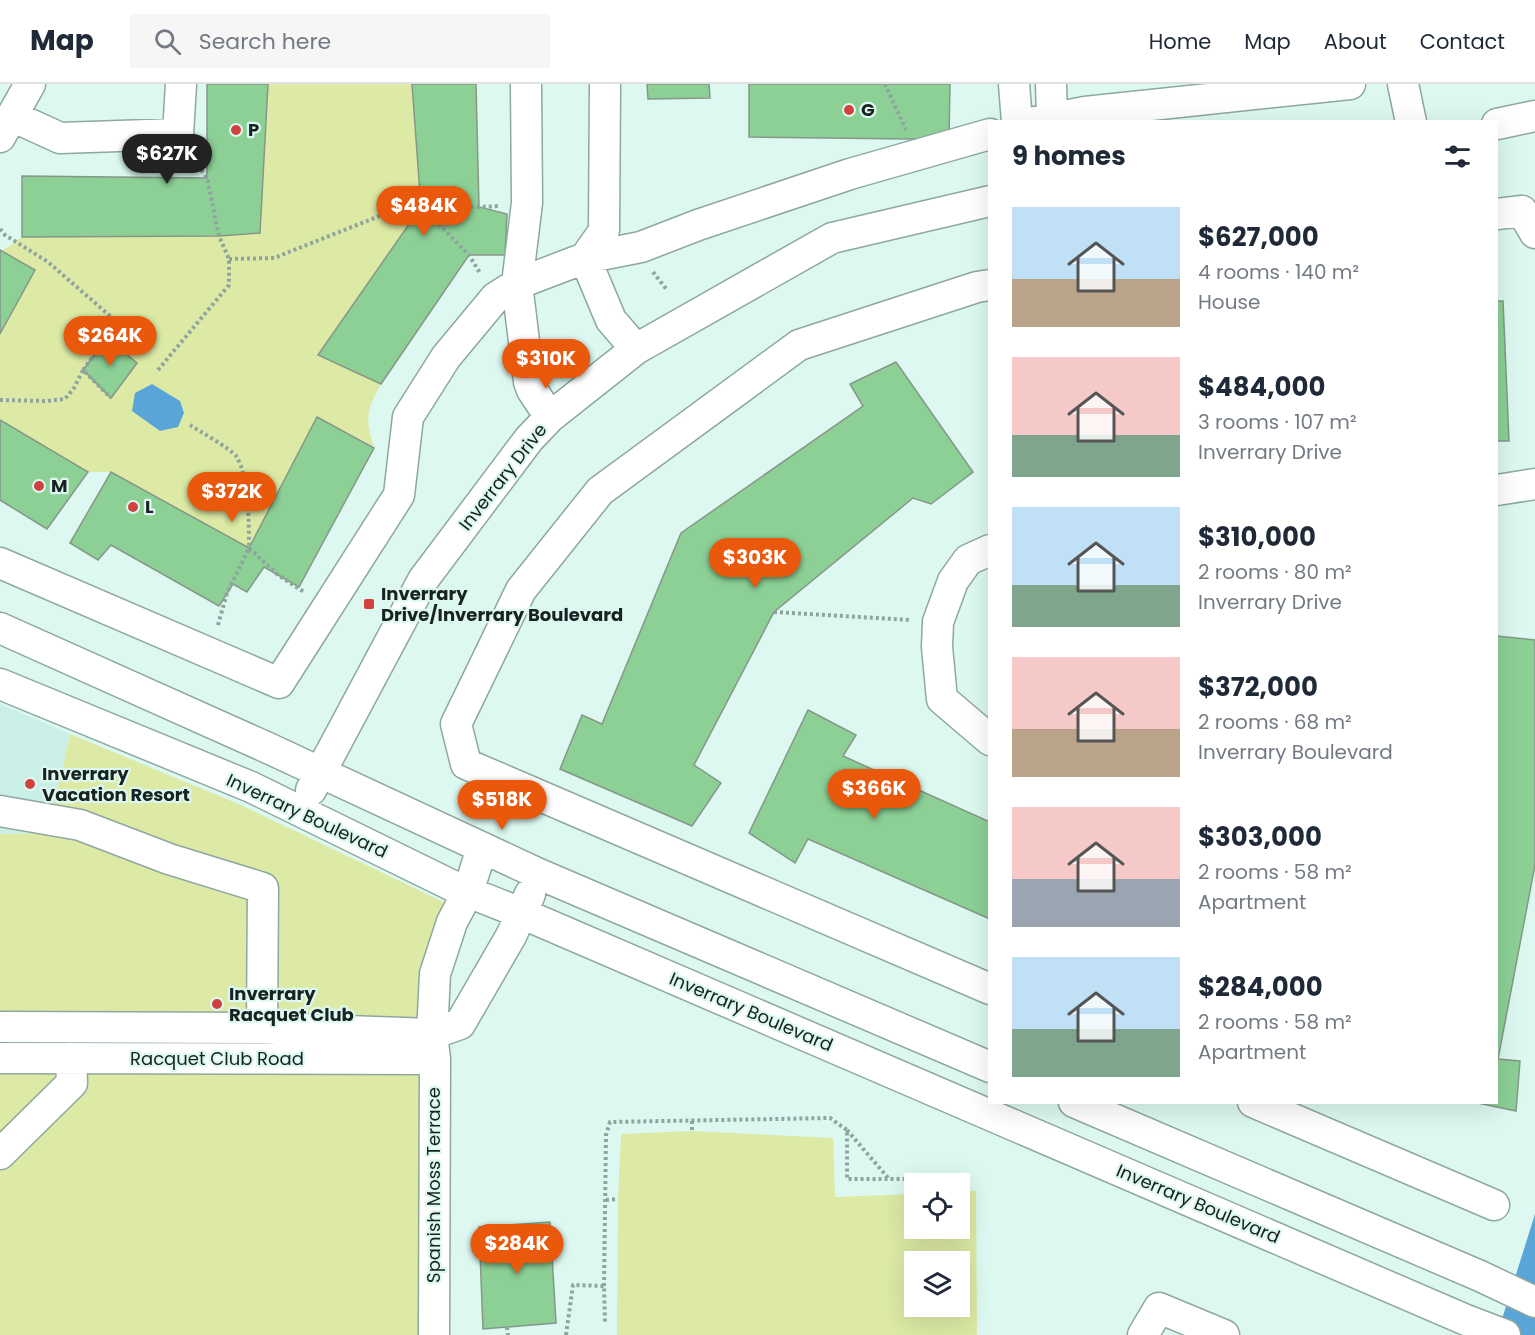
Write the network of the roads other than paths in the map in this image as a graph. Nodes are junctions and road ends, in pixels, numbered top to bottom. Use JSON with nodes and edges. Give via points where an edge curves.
{"nodes":[{"id":1,"x":30,"y":84,"type":"edge"},
{"id":2,"x":181,"y":84,"type":"edge"},
{"id":3,"x":526,"y":84,"type":"edge"},
{"id":4,"x":605,"y":84,"type":"edge"},
{"id":5,"x":1014,"y":84,"type":"edge"},
{"id":6,"x":1052,"y":84,"type":"edge"},
{"id":7,"x":1350,"y":84,"type":"edge"},
{"id":8,"x":1403,"y":84,"type":"edge"},
{"id":9,"x":1535,"y":116,"type":"edge"},
{"id":10,"x":1017,"y":120,"type":"edge"},
{"id":11,"x":1047,"y":120,"type":"edge"},
{"id":12,"x":1411,"y":120,"type":"edge"},
{"id":13,"x":1498,"y":124,"type":"edge"},
{"id":14,"x":6,"y":126,"type":"edge"},
{"id":15,"x":988,"y":135,"type":"edge"},
{"id":16,"x":988,"y":201,"type":"edge"},
{"id":17,"x":1498,"y":214,"type":"edge"},
{"id":18,"x":1535,"y":233,"type":"edge"},
{"id":19,"x":585,"y":258,"type":"junction"},
{"id":20,"x":988,"y":285,"type":"edge"},
{"id":21,"x":506,"y":291,"type":"junction"},
{"id":22,"x":636,"y":349,"type":"junction"},
{"id":23,"x":550,"y":417,"type":"junction"},
{"id":24,"x":1535,"y":484,"type":"edge"},
{"id":25,"x":1498,"y":490,"type":"edge"},
{"id":26,"x":988,"y":551,"type":"edge"},
{"id":27,"x":0,"y":563,"type":"edge"},
{"id":28,"x":0,"y":628,"type":"edge"},
{"id":29,"x":0,"y":684,"type":"edge"},
{"id":30,"x":988,"y":738,"type":"edge"},
{"id":31,"x":319,"y":772,"type":"junction"},
{"id":32,"x":0,"y":811,"type":"edge"},
{"id":33,"x":301,"y":812,"type":"junction"},
{"id":34,"x":482,"y":848,"type":"junction"},
{"id":35,"x":539,"y":874,"type":"junction"},
{"id":36,"x":468,"y":892,"type":"junction"},
{"id":37,"x":521,"y":913,"type":"junction"},
{"id":38,"x":988,"y":989,"type":"edge"},
{"id":39,"x":0,"y":1027,"type":"edge"},
{"id":40,"x":45,"y":1028,"type":"junction"},
{"id":41,"x":256,"y":1028,"type":"junction"},
{"id":42,"x":433,"y":1047,"type":"junction"},
{"id":43,"x":0,"y":1058,"type":"edge"},
{"id":44,"x":58,"y":1058,"type":"junction"},
{"id":45,"x":254,"y":1060,"type":"junction"},
{"id":46,"x":988,"y":1066,"type":"edge"},
{"id":47,"x":1079,"y":1104,"type":"edge"},
{"id":48,"x":1265,"y":1105,"type":"edge"},
{"id":49,"x":0,"y":1154,"type":"edge"},
{"id":50,"x":1494,"y":1205,"type":"dead end"},
{"id":51,"x":1535,"y":1302,"type":"edge"},
{"id":52,"x":434,"y":1335,"type":"edge"},
{"id":53,"x":1143,"y":1335,"type":"edge"},
{"id":54,"x":1224,"y":1335,"type":"edge"},
{"id":55,"x":1505,"y":1335,"type":"edge"}],
"edges":[{"from":1,"to":14,"type":"street"},
{"from":2,"to":14,"type":"street","via":[[178,134],[60,138]]},
{"from":3,"to":21,"type":"street","via":[[527,203]]},
{"from":4,"to":19,"type":"street","via":[[604,231]]},
{"from":5,"to":10,"type":"street"},
{"from":6,"to":11,"type":"street"},
{"from":7,"to":11,"type":"street","via":[[1097,110]]},
{"from":8,"to":12,"type":"street"},
{"from":9,"to":13,"type":"street"},
{"from":15,"to":19,"type":"street","via":[[817,185],[641,247]]},
{"from":16,"to":22,"type":"street","name":"Inverrary Drive","via":[[832,238]]},
{"from":17,"to":18,"type":"street","via":[[1522,211]]},
{"from":19,"to":21,"type":"street"},
{"from":19,"to":22,"type":"street","via":[[611,320]]},
{"from":20,"to":38,"type":"street","via":[[799,345],[600,491],[521,590],[456,724],[466,764]]},
{"from":21,"to":23,"type":"street","via":[[532,390]]},
{"from":21,"to":27,"type":"street","via":[[446,357],[408,417],[399,495],[279,683]]},
{"from":22,"to":23,"type":"street","name":"Inverrary Drive"},
{"from":23,"to":31,"type":"street","name":"Inverrary Drive","via":[[423,580]]},
{"from":24,"to":25,"type":"street"},
{"from":26,"to":30,"type":"street","via":[[968,560],[953,581],[938,622],[942,699]]},
{"from":28,"to":31,"type":"street"},
{"from":29,"to":33,"type":"street","name":"Inverrary Boulevard","via":[[251,787]]},
{"from":31,"to":33,"type":"street","name":"Inverrary Drive"},
{"from":31,"to":34,"type":"street"},
{"from":32,"to":41,"type":"street","via":[[80,825],[169,859],[263,888]]},
{"from":33,"to":36,"type":"street","name":"Inverrary Boulevard"},
{"from":34,"to":35,"type":"street"},
{"from":34,"to":36,"type":"street","name":"Spanish Moss Terrace"},
{"from":35,"to":37,"type":"street"},
{"from":35,"to":46,"type":"street"},
{"from":36,"to":37,"type":"street","name":"Inverrary Boulevard"},
{"from":36,"to":42,"type":"street","name":"Spanish Moss Terrace","via":[[452,922],[435,974]]},
{"from":37,"to":42,"type":"street","via":[[460,1024]]},
{"from":37,"to":55,"type":"street","name":"Inverrary Boulevard"},
{"from":39,"to":40,"type":"street","name":"Racquet Club Road"},
{"from":40,"to":41,"type":"street","name":"Racquet Club Road"},
{"from":40,"to":44,"type":"street"},
{"from":41,"to":42,"type":"street","name":"Racquet Club Road"},
{"from":41,"to":45,"type":"street"},
{"from":42,"to":45,"type":"street","name":"Racquet Club Road"},
{"from":42,"to":52,"type":"street","name":"Spanish Moss Terrace"},
{"from":43,"to":44,"type":"street","name":"Racquet Club Road"},
{"from":44,"to":45,"type":"street","name":"Racquet Club Road"},
{"from":44,"to":49,"type":"street","via":[[72,1083]]},
{"from":47,"to":51,"type":"street"},
{"from":48,"to":50,"type":"street"},
{"from":53,"to":54,"type":"street","via":[[1159,1308]]}]}
